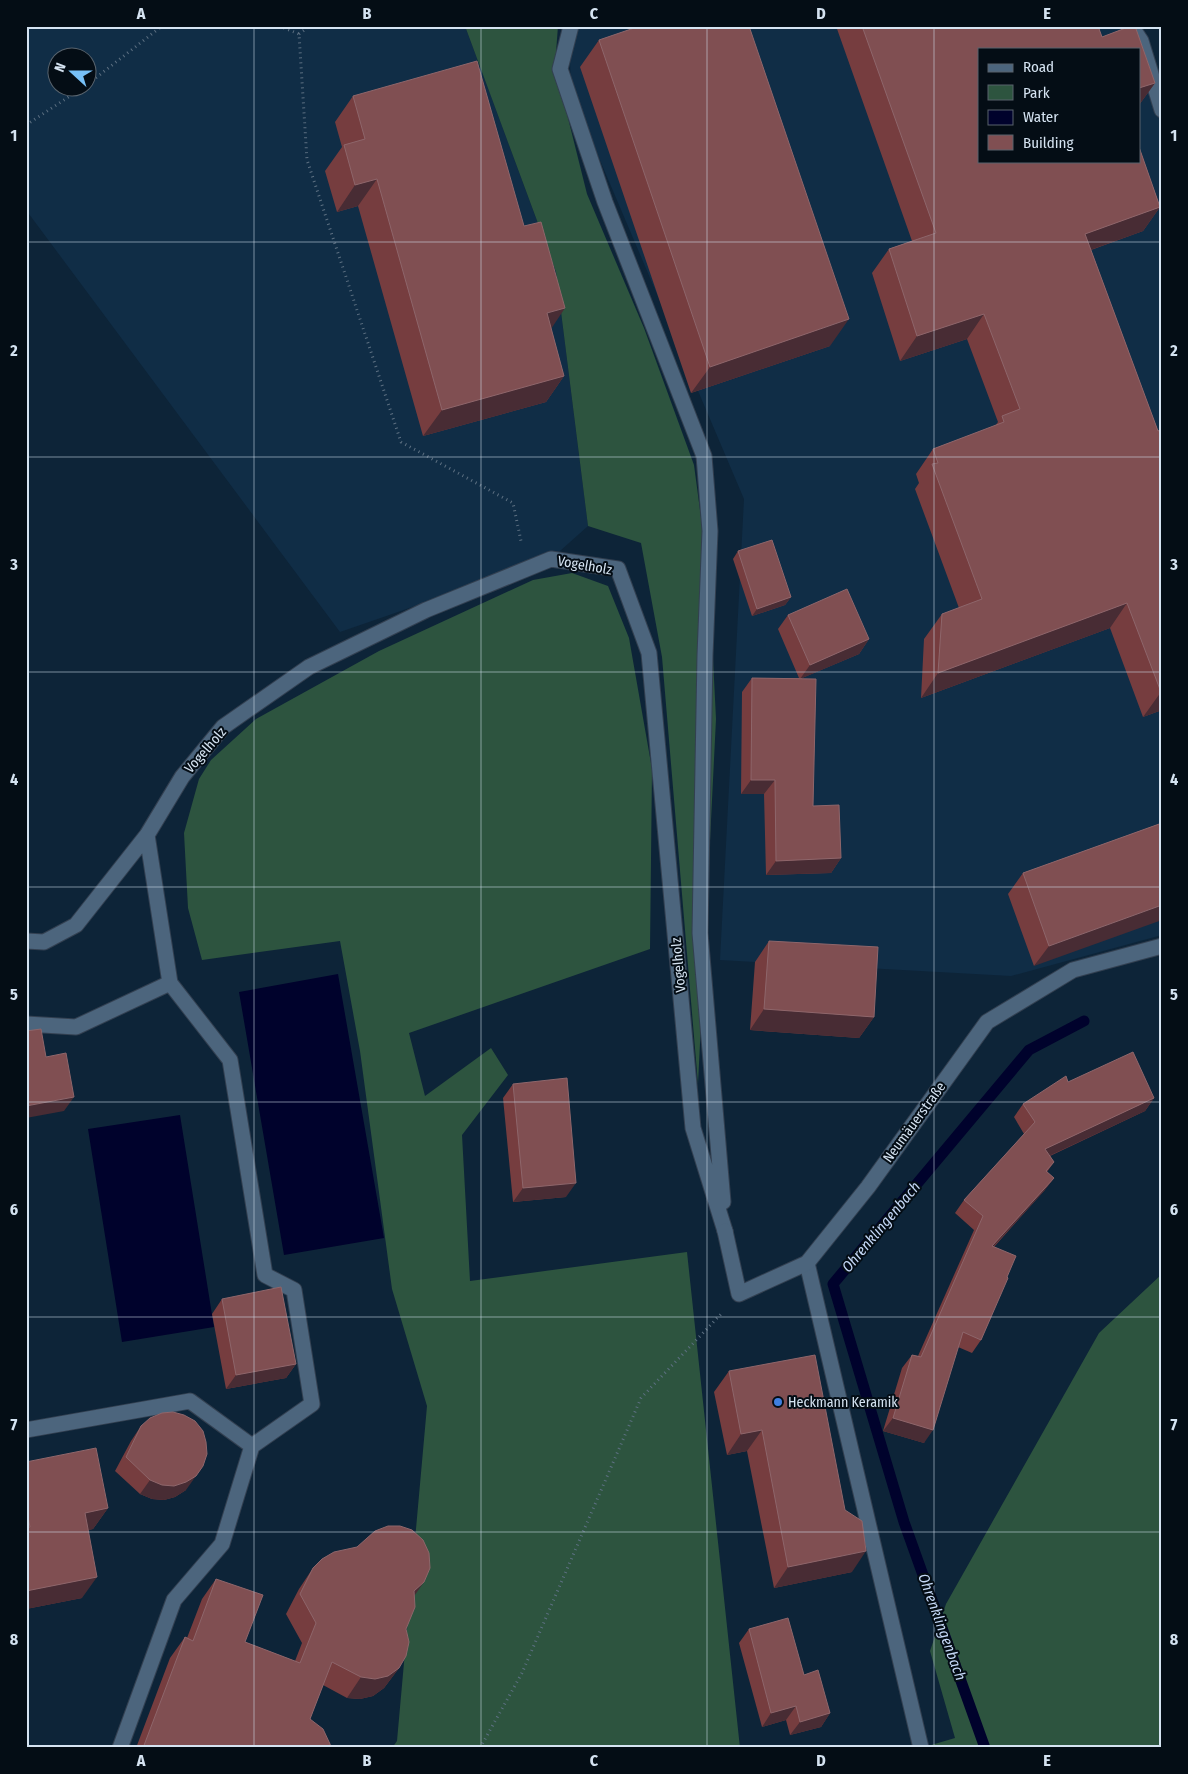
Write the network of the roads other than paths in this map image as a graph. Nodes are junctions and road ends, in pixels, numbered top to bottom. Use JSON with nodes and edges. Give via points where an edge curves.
{"nodes":[{"id":1,"x":571,"y":26,"type":"edge"},
{"id":2,"x":1131,"y":26,"type":"edge"},
{"id":3,"x":1141,"y":34,"type":"edge"},
{"id":4,"x":1162,"y":110,"type":"edge"},
{"id":5,"x":147,"y":835,"type":"junction"},
{"id":6,"x":26,"y":942,"type":"edge"},
{"id":7,"x":1162,"y":946,"type":"edge"},
{"id":8,"x":170,"y":983,"type":"junction"},
{"id":9,"x":26,"y":1024,"type":"edge"},
{"id":10,"x":725,"y":1231,"type":"junction"},
{"id":11,"x":807,"y":1263,"type":"junction"},
{"id":12,"x":26,"y":1430,"type":"edge"},
{"id":13,"x":252,"y":1446,"type":"junction"},
{"id":14,"x":120,"y":1748,"type":"edge"},
{"id":15,"x":921,"y":1748,"type":"edge"}],
"edges":[{"from":1,"to":10,"type":"street","via":[[560,70],[605,202],[704,456],[710,531],[700,933]]},
{"from":2,"to":3,"type":"street"},
{"from":3,"to":4,"type":"street"},
{"from":5,"to":6,"type":"street","name":"Vogelholz","via":[[76,925],[44,942]]},
{"from":5,"to":8,"type":"street"},
{"from":5,"to":10,"type":"street","name":"Vogelholz","via":[[182,777],[223,727],[309,667],[426,610],[551,559],[618,569],[649,653],[693,1128]]},
{"from":7,"to":11,"type":"street","name":"Neumäuerstraße","via":[[1073,970],[987,1022],[868,1187]]},
{"from":8,"to":9,"type":"street","via":[[76,1027]]},
{"from":8,"to":13,"type":"street","via":[[230,1060],[265,1275],[294,1290],[312,1404]]},
{"from":10,"to":11,"type":"street","name":"Neumäuerstraße","via":[[739,1294]]},
{"from":11,"to":15,"type":"street"},
{"from":12,"to":13,"type":"street","via":[[190,1401]]},
{"from":13,"to":14,"type":"street","via":[[222,1544],[174,1600]]}]}
